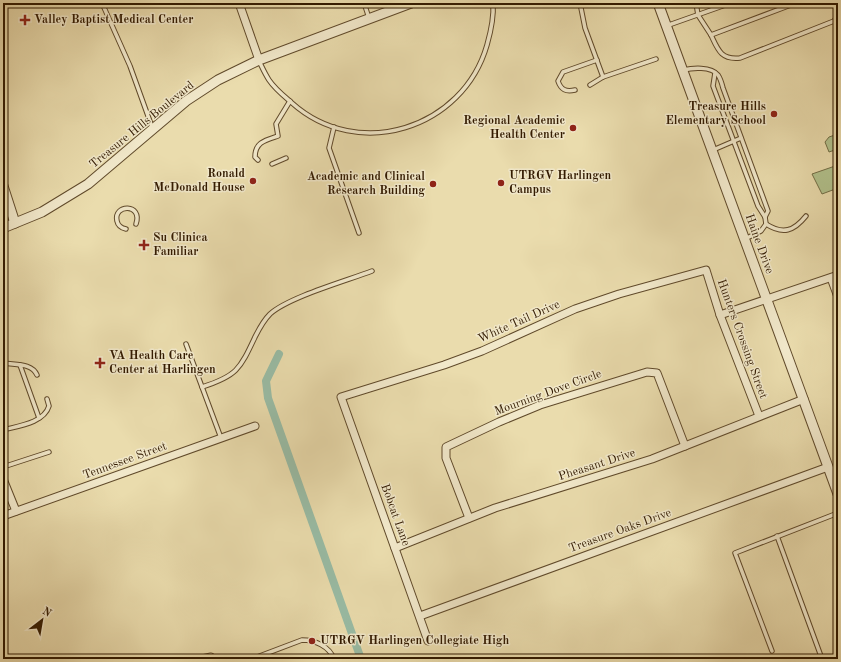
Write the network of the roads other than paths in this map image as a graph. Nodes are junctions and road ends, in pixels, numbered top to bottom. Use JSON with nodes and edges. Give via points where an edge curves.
{"nodes":[{"id":1,"x":102,"y":3,"type":"edge"},
{"id":2,"x":239,"y":3,"type":"edge"},
{"id":3,"x":364,"y":3,"type":"edge"},
{"id":4,"x":411,"y":3,"type":"edge"},
{"id":5,"x":493,"y":3,"type":"edge"},
{"id":6,"x":580,"y":3,"type":"edge"},
{"id":7,"x":658,"y":3,"type":"edge"},
{"id":8,"x":696,"y":3,"type":"edge"},
{"id":9,"x":731,"y":3,"type":"edge"},
{"id":10,"x":796,"y":3,"type":"edge"},
{"id":11,"x":836,"y":3,"type":"edge"},
{"id":12,"x":698,"y":15,"type":"junction"},
{"id":13,"x":370,"y":19,"type":"junction"},
{"id":14,"x":666,"y":26,"type":"junction"},
{"id":15,"x":711,"y":35,"type":"junction"},
{"id":16,"x":656,"y":58,"type":"dead end"},
{"id":17,"x":259,"y":60,"type":"junction"},
{"id":18,"x":597,"y":60,"type":"junction"},
{"id":19,"x":682,"y":70,"type":"junction"},
{"id":20,"x":715,"y":73,"type":"junction"},
{"id":21,"x":603,"y":77,"type":"junction"},
{"id":22,"x":590,"y":85,"type":"dead end"},
{"id":23,"x":575,"y":90,"type":"dead end"},
{"id":24,"x":290,"y":101,"type":"junction"},
{"id":25,"x":334,"y":127,"type":"junction"},
{"id":26,"x":153,"y":128,"type":"junction"},
{"id":27,"x":741,"y":138,"type":"junction"},
{"id":28,"x":734,"y":141,"type":"junction"},
{"id":29,"x":712,"y":150,"type":"junction"},
{"id":30,"x":286,"y":158,"type":"dead end"},
{"id":31,"x":258,"y":160,"type":"dead end"},
{"id":32,"x":272,"y":164,"type":"dead end"},
{"id":33,"x":3,"y":186,"type":"edge"},
{"id":34,"x":806,"y":216,"type":"dead end"},
{"id":35,"x":765,"y":217,"type":"junction"},
{"id":36,"x":15,"y":223,"type":"junction"},
{"id":37,"x":136,"y":224,"type":"dead end"},
{"id":38,"x":766,"y":224,"type":"junction"},
{"id":39,"x":3,"y":228,"type":"edge"},
{"id":40,"x":126,"y":229,"type":"dead end"},
{"id":41,"x":359,"y":233,"type":"dead end"},
{"id":42,"x":744,"y":239,"type":"junction"},
{"id":43,"x":706,"y":270,"type":"joint"},
{"id":44,"x":372,"y":272,"type":"dead end"},
{"id":45,"x":838,"y":275,"type":"edge"},
{"id":46,"x":830,"y":278,"type":"junction"},
{"id":47,"x":838,"y":297,"type":"edge"},
{"id":48,"x":766,"y":299,"type":"junction"},
{"id":49,"x":720,"y":315,"type":"junction"},
{"id":50,"x":186,"y":344,"type":"dead end"},
{"id":51,"x":3,"y":354,"type":"edge"},
{"id":52,"x":4,"y":363,"type":"junction"},
{"id":53,"x":20,"y":365,"type":"junction"},
{"id":54,"x":37,"y":375,"type":"dead end"},
{"id":55,"x":3,"y":378,"type":"edge"},
{"id":56,"x":202,"y":387,"type":"junction"},
{"id":57,"x":341,"y":397,"type":"joint"},
{"id":58,"x":47,"y":399,"type":"dead end"},
{"id":59,"x":804,"y":399,"type":"junction"},
{"id":60,"x":759,"y":416,"type":"junction"},
{"id":61,"x":39,"y":418,"type":"junction"},
{"id":62,"x":255,"y":426,"type":"dead end"},
{"id":63,"x":3,"y":430,"type":"edge"},
{"id":64,"x":221,"y":438,"type":"junction"},
{"id":65,"x":685,"y":446,"type":"junction"},
{"id":66,"x":48,"y":452,"type":"dead end"},
{"id":67,"x":3,"y":467,"type":"edge"},
{"id":68,"x":828,"y":467,"type":"junction"},
{"id":69,"x":3,"y":479,"type":"edge"},
{"id":70,"x":838,"y":494,"type":"edge"},
{"id":71,"x":16,"y":511,"type":"junction"},
{"id":72,"x":838,"y":513,"type":"edge"},
{"id":73,"x":3,"y":516,"type":"edge"},
{"id":74,"x":469,"y":518,"type":"junction"},
{"id":75,"x":777,"y":536,"type":"junction"},
{"id":76,"x":395,"y":548,"type":"junction"},
{"id":77,"x":420,"y":616,"type":"junction"},
{"id":78,"x":428,"y":640,"type":"dead end"},
{"id":79,"x":772,"y":651,"type":"dead end"},
{"id":80,"x":210,"y":657,"type":"dead end"},
{"id":81,"x":202,"y":659,"type":"edge"},
{"id":82,"x":252,"y":659,"type":"edge"},
{"id":83,"x":334,"y":659,"type":"edge"},
{"id":84,"x":822,"y":659,"type":"edge"}],
"edges":[{"from":1,"to":26,"type":"lane","via":[[130,66]]},
{"from":2,"to":17,"type":"street"},
{"from":3,"to":13,"type":"lane"},
{"from":4,"to":13,"type":"street","name":"Treasure Hills Boulevard"},
{"from":5,"to":25,"type":"lane","via":[[490,32],[479,68],[451,103],[415,125],[400,129],[366,133]]},
{"from":6,"to":18,"type":"lane","via":[[584,28]]},
{"from":7,"to":14,"type":"street","name":"Haine Drive"},
{"from":8,"to":12,"type":"lane"},
{"from":9,"to":12,"type":"lane"},
{"from":10,"to":15,"type":"lane"},
{"from":11,"to":15,"type":"lane","via":[[834,21],[740,58],[730,59],[722,54]]},
{"from":12,"to":14,"type":"lane"},
{"from":12,"to":15,"type":"lane"},
{"from":13,"to":17,"type":"street","name":"Treasure Hills Boulevard"},
{"from":14,"to":19,"type":"street","name":"Haine Drive"},
{"from":16,"to":21,"type":"lane"},
{"from":17,"to":24,"type":"lane","via":[[269,80]]},
{"from":17,"to":26,"type":"street","name":"Treasure Hills Boulevard","via":[[202,90]]},
{"from":18,"to":21,"type":"lane"},
{"from":18,"to":23,"type":"lane","via":[[563,72],[560,76],[558,81],[562,89]]},
{"from":19,"to":20,"type":"lane","via":[[704,68]]},
{"from":19,"to":29,"type":"street","name":"Haine Drive"},
{"from":20,"to":27,"type":"lane","via":[[718,75]]},
{"from":20,"to":28,"type":"lane","via":[[713,86]]},
{"from":21,"to":22,"type":"lane"},
{"from":24,"to":25,"type":"lane","via":[[301,111]]},
{"from":24,"to":31,"type":"lane","via":[[276,124],[278,136],[256,147],[255,157]]},
{"from":25,"to":41,"type":"lane","via":[[330,148]]},
{"from":26,"to":36,"type":"street","name":"Treasure Hills Boulevard","via":[[88,184],[42,212]]},
{"from":27,"to":28,"type":"lane"},
{"from":27,"to":35,"type":"lane","via":[[768,211]]},
{"from":28,"to":29,"type":"lane"},
{"from":28,"to":35,"type":"lane","via":[[758,206]]},
{"from":29,"to":42,"type":"street","name":"Haine Drive"},
{"from":30,"to":32,"type":"lane"},
{"from":33,"to":36,"type":"street"},
{"from":34,"to":38,"type":"lane","via":[[802,222],[788,231],[776,231]]},
{"from":35,"to":38,"type":"lane"},
{"from":36,"to":39,"type":"street","name":"Treasure Hills Boulevard"},
{"from":37,"to":40,"type":"lane","via":[[136,213],[131,208],[124,208],[118,213],[117,220],[120,226]]},
{"from":38,"to":42,"type":"lane","via":[[762,231]]},
{"from":42,"to":48,"type":"street","name":"Haine Drive"},
{"from":43,"to":49,"type":"street","name":"Hunters Crossing Street"},
{"from":43,"to":57,"type":"street","name":"White Tail Drive","via":[[574,309],[482,351]]},
{"from":44,"to":56,"type":"lane","via":[[279,308],[262,324],[242,365],[222,381]]},
{"from":45,"to":46,"type":"street"},
{"from":46,"to":47,"type":"street"},
{"from":46,"to":48,"type":"street"},
{"from":48,"to":49,"type":"street"},
{"from":48,"to":59,"type":"street","name":"Haine Drive"},
{"from":49,"to":60,"type":"street","name":"Hunters Crossing Street"},
{"from":50,"to":56,"type":"lane"},
{"from":51,"to":52,"type":"street"},
{"from":52,"to":53,"type":"lane"},
{"from":52,"to":55,"type":"street"},
{"from":53,"to":54,"type":"lane","via":[[30,366],[35,369]]},
{"from":53,"to":61,"type":"lane"},
{"from":56,"to":64,"type":"lane"},
{"from":57,"to":76,"type":"street","name":"Bobcat Lane"},
{"from":58,"to":61,"type":"lane","via":[[47,412]]},
{"from":59,"to":60,"type":"street","name":"Pheasant Drive"},
{"from":59,"to":68,"type":"street","name":"Haine Drive"},
{"from":60,"to":65,"type":"street","name":"Pheasant Drive"},
{"from":61,"to":63,"type":"lane"},
{"from":62,"to":64,"type":"street","name":"Tennessee Street"},
{"from":64,"to":71,"type":"street","name":"Tennessee Street"},
{"from":65,"to":74,"type":"street","name":"Pheasant Drive","via":[[611,473]]},
{"from":65,"to":74,"type":"street","name":"Mourning Dove Circle","via":[[657,373],[647,372],[578,393],[517,414],[446,447],[446,458]]},
{"from":66,"to":67,"type":"lane"},
{"from":68,"to":70,"type":"street","name":"Haine Drive"},
{"from":68,"to":77,"type":"street","name":"Treasure Oaks Drive"},
{"from":69,"to":71,"type":"street"},
{"from":71,"to":73,"type":"street","name":"Tennessee Street"},
{"from":72,"to":75,"type":"lane"},
{"from":74,"to":76,"type":"street","name":"Pheasant Drive"},
{"from":75,"to":79,"type":"lane","via":[[735,553]]},
{"from":75,"to":84,"type":"lane"},
{"from":76,"to":77,"type":"street","name":"Bobcat Lane"},
{"from":77,"to":78,"type":"street","name":"Bobcat Lane"},
{"from":80,"to":81,"type":"street"},
{"from":82,"to":83,"type":"lane","via":[[308,640],[328,649]]}]}
